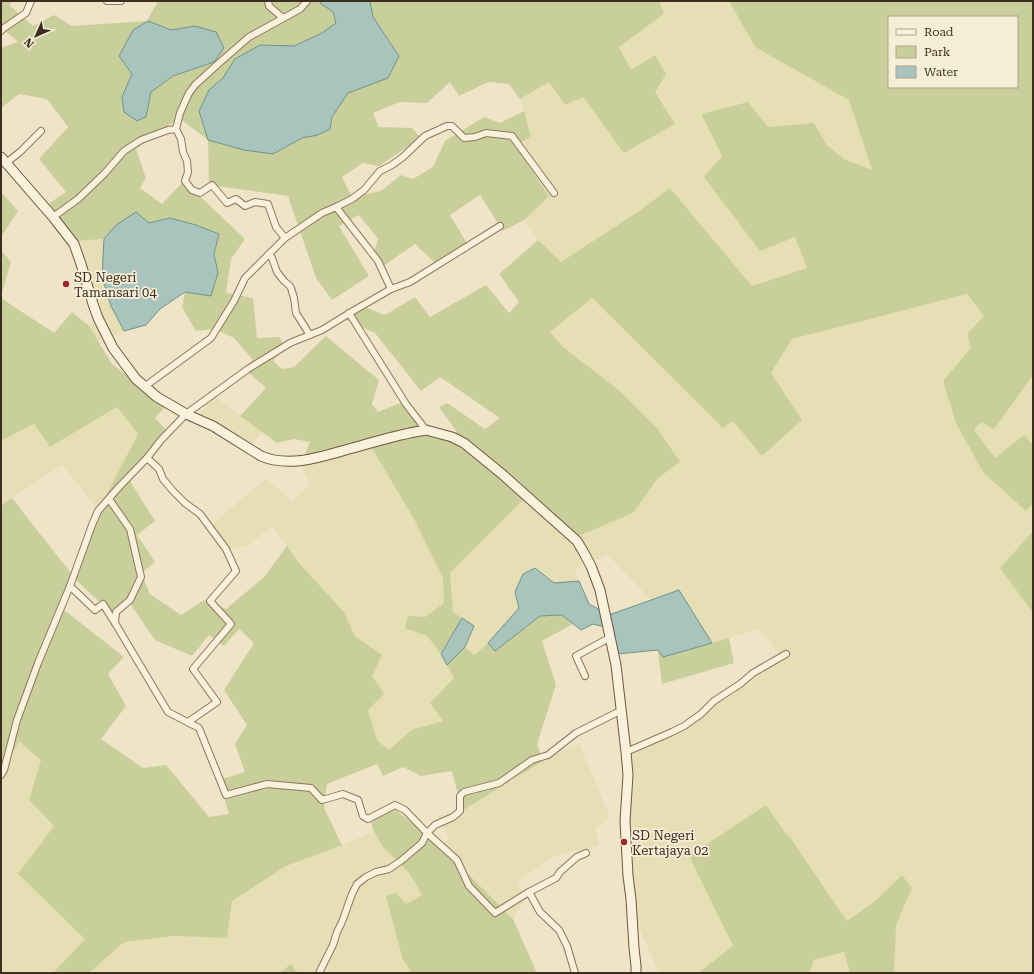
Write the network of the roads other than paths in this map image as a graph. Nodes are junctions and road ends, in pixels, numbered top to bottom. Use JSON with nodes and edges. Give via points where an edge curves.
{"nodes":[{"id":1,"x":31,"y":1,"type":"edge"},
{"id":2,"x":107,"y":1,"type":"edge"},
{"id":3,"x":121,"y":1,"type":"edge"},
{"id":4,"x":268,"y":1,"type":"edge"},
{"id":5,"x":307,"y":1,"type":"edge"},
{"id":6,"x":282,"y":18,"type":"junction"},
{"id":7,"x":1,"y":31,"type":"edge"},
{"id":8,"x":176,"y":129,"type":"junction"},
{"id":9,"x":40,"y":131,"type":"dead end"},
{"id":10,"x":3,"y":160,"type":"edge"},
{"id":11,"x":554,"y":193,"type":"dead end"},
{"id":12,"x":336,"y":207,"type":"junction"},
{"id":13,"x":53,"y":217,"type":"junction"},
{"id":14,"x":500,"y":226,"type":"dead end"},
{"id":15,"x":285,"y":238,"type":"junction"},
{"id":16,"x":269,"y":254,"type":"junction"},
{"id":17,"x":391,"y":290,"type":"junction"},
{"id":18,"x":349,"y":313,"type":"junction"},
{"id":19,"x":310,"y":335,"type":"junction"},
{"id":20,"x":144,"y":387,"type":"junction"},
{"id":21,"x":186,"y":414,"type":"junction"},
{"id":22,"x":426,"y":430,"type":"junction"},
{"id":23,"x":147,"y":458,"type":"junction"},
{"id":24,"x":109,"y":499,"type":"junction"},
{"id":25,"x":70,"y":586,"type":"junction"},
{"id":26,"x":115,"y":623,"type":"junction"},
{"id":27,"x":611,"y":637,"type":"junction"},
{"id":28,"x":786,"y":654,"type":"dead end"},
{"id":29,"x":585,"y":676,"type":"dead end"},
{"id":30,"x":622,"y":710,"type":"junction"},
{"id":31,"x":188,"y":722,"type":"junction"},
{"id":32,"x":626,"y":752,"type":"junction"},
{"id":33,"x":1,"y":775,"type":"edge"},
{"id":34,"x":427,"y":833,"type":"junction"},
{"id":35,"x":586,"y":853,"type":"dead end"},
{"id":36,"x":529,"y":892,"type":"junction"},
{"id":37,"x":319,"y":973,"type":"edge"},
{"id":38,"x":575,"y":973,"type":"edge"},
{"id":39,"x":636,"y":973,"type":"edge"}],
"edges":[{"from":1,"to":7,"type":"street","via":[[26,13]]},
{"from":2,"to":3,"type":"street"},
{"from":4,"to":6,"type":"street","via":[[269,6]]},
{"from":5,"to":6,"type":"street","via":[[300,9]]},
{"from":6,"to":8,"type":"street","via":[[249,37],[196,85],[189,93]]},
{"from":8,"to":13,"type":"street","via":[[141,140],[124,151],[78,199]]},
{"from":8,"to":15,"type":"street","via":[[187,161],[188,172],[185,180],[192,190],[200,193],[212,185],[227,203],[236,199],[245,206],[255,202],[268,204],[276,227]]},
{"from":9,"to":10,"type":"street","via":[[20,152]]},
{"from":10,"to":13,"type":"street"},
{"from":11,"to":12,"type":"street","via":[[512,136],[486,133],[464,138],[452,126],[447,126],[425,136],[403,157],[380,171],[364,190]]},
{"from":12,"to":15,"type":"street","via":[[322,213]]},
{"from":12,"to":17,"type":"street","via":[[378,261]]},
{"from":13,"to":20,"type":"street","via":[[74,244],[98,318],[113,348]]},
{"from":14,"to":17,"type":"street","via":[[410,282]]},
{"from":15,"to":16,"type":"street"},
{"from":16,"to":19,"type":"street","via":[[277,272],[291,288],[296,313]]},
{"from":16,"to":20,"type":"street","via":[[245,278],[234,302],[211,338]]},
{"from":17,"to":18,"type":"street"},
{"from":18,"to":19,"type":"street"},
{"from":18,"to":22,"type":"street","via":[[406,404]]},
{"from":19,"to":21,"type":"street","via":[[290,343],[248,369]]},
{"from":20,"to":21,"type":"street"},
{"from":21,"to":22,"type":"street","via":[[213,426],[267,459],[280,461],[321,457]]},
{"from":21,"to":23,"type":"street"},
{"from":22,"to":27,"type":"street","via":[[464,443],[577,541],[591,566],[600,590]]},
{"from":23,"to":24,"type":"street"},
{"from":23,"to":31,"type":"street","via":[[159,469],[173,491],[200,514],[226,549],[236,571],[210,601],[231,624],[193,669],[217,702]]},
{"from":24,"to":25,"type":"street","via":[[98,511]]},
{"from":24,"to":26,"type":"street","via":[[130,529],[141,577],[130,600],[116,612]]},
{"from":25,"to":26,"type":"street","via":[[95,610],[103,604]]},
{"from":25,"to":33,"type":"street","via":[[32,677]]},
{"from":26,"to":31,"type":"street","via":[[168,712]]},
{"from":27,"to":29,"type":"street","via":[[576,656]]},
{"from":27,"to":30,"type":"street"},
{"from":28,"to":32,"type":"street","via":[[753,673],[684,726]]},
{"from":30,"to":32,"type":"street"},
{"from":30,"to":34,"type":"street","via":[[576,733],[548,756],[532,760],[499,783],[464,792],[460,796],[460,811],[435,825]]},
{"from":31,"to":34,"type":"street","via":[[199,728],[226,795],[267,784],[311,788],[322,800],[343,794],[358,800],[363,816],[368,819],[395,805],[405,810]]},
{"from":32,"to":39,"type":"street","via":[[628,775],[625,821]]},
{"from":34,"to":36,"type":"street","via":[[457,860],[469,886],[495,913]]},
{"from":34,"to":37,"type":"street","via":[[422,843],[402,860],[357,884]]},
{"from":35,"to":36,"type":"street","via":[[577,857],[556,878]]},
{"from":36,"to":38,"type":"street","via":[[540,912],[559,930]]}]}
